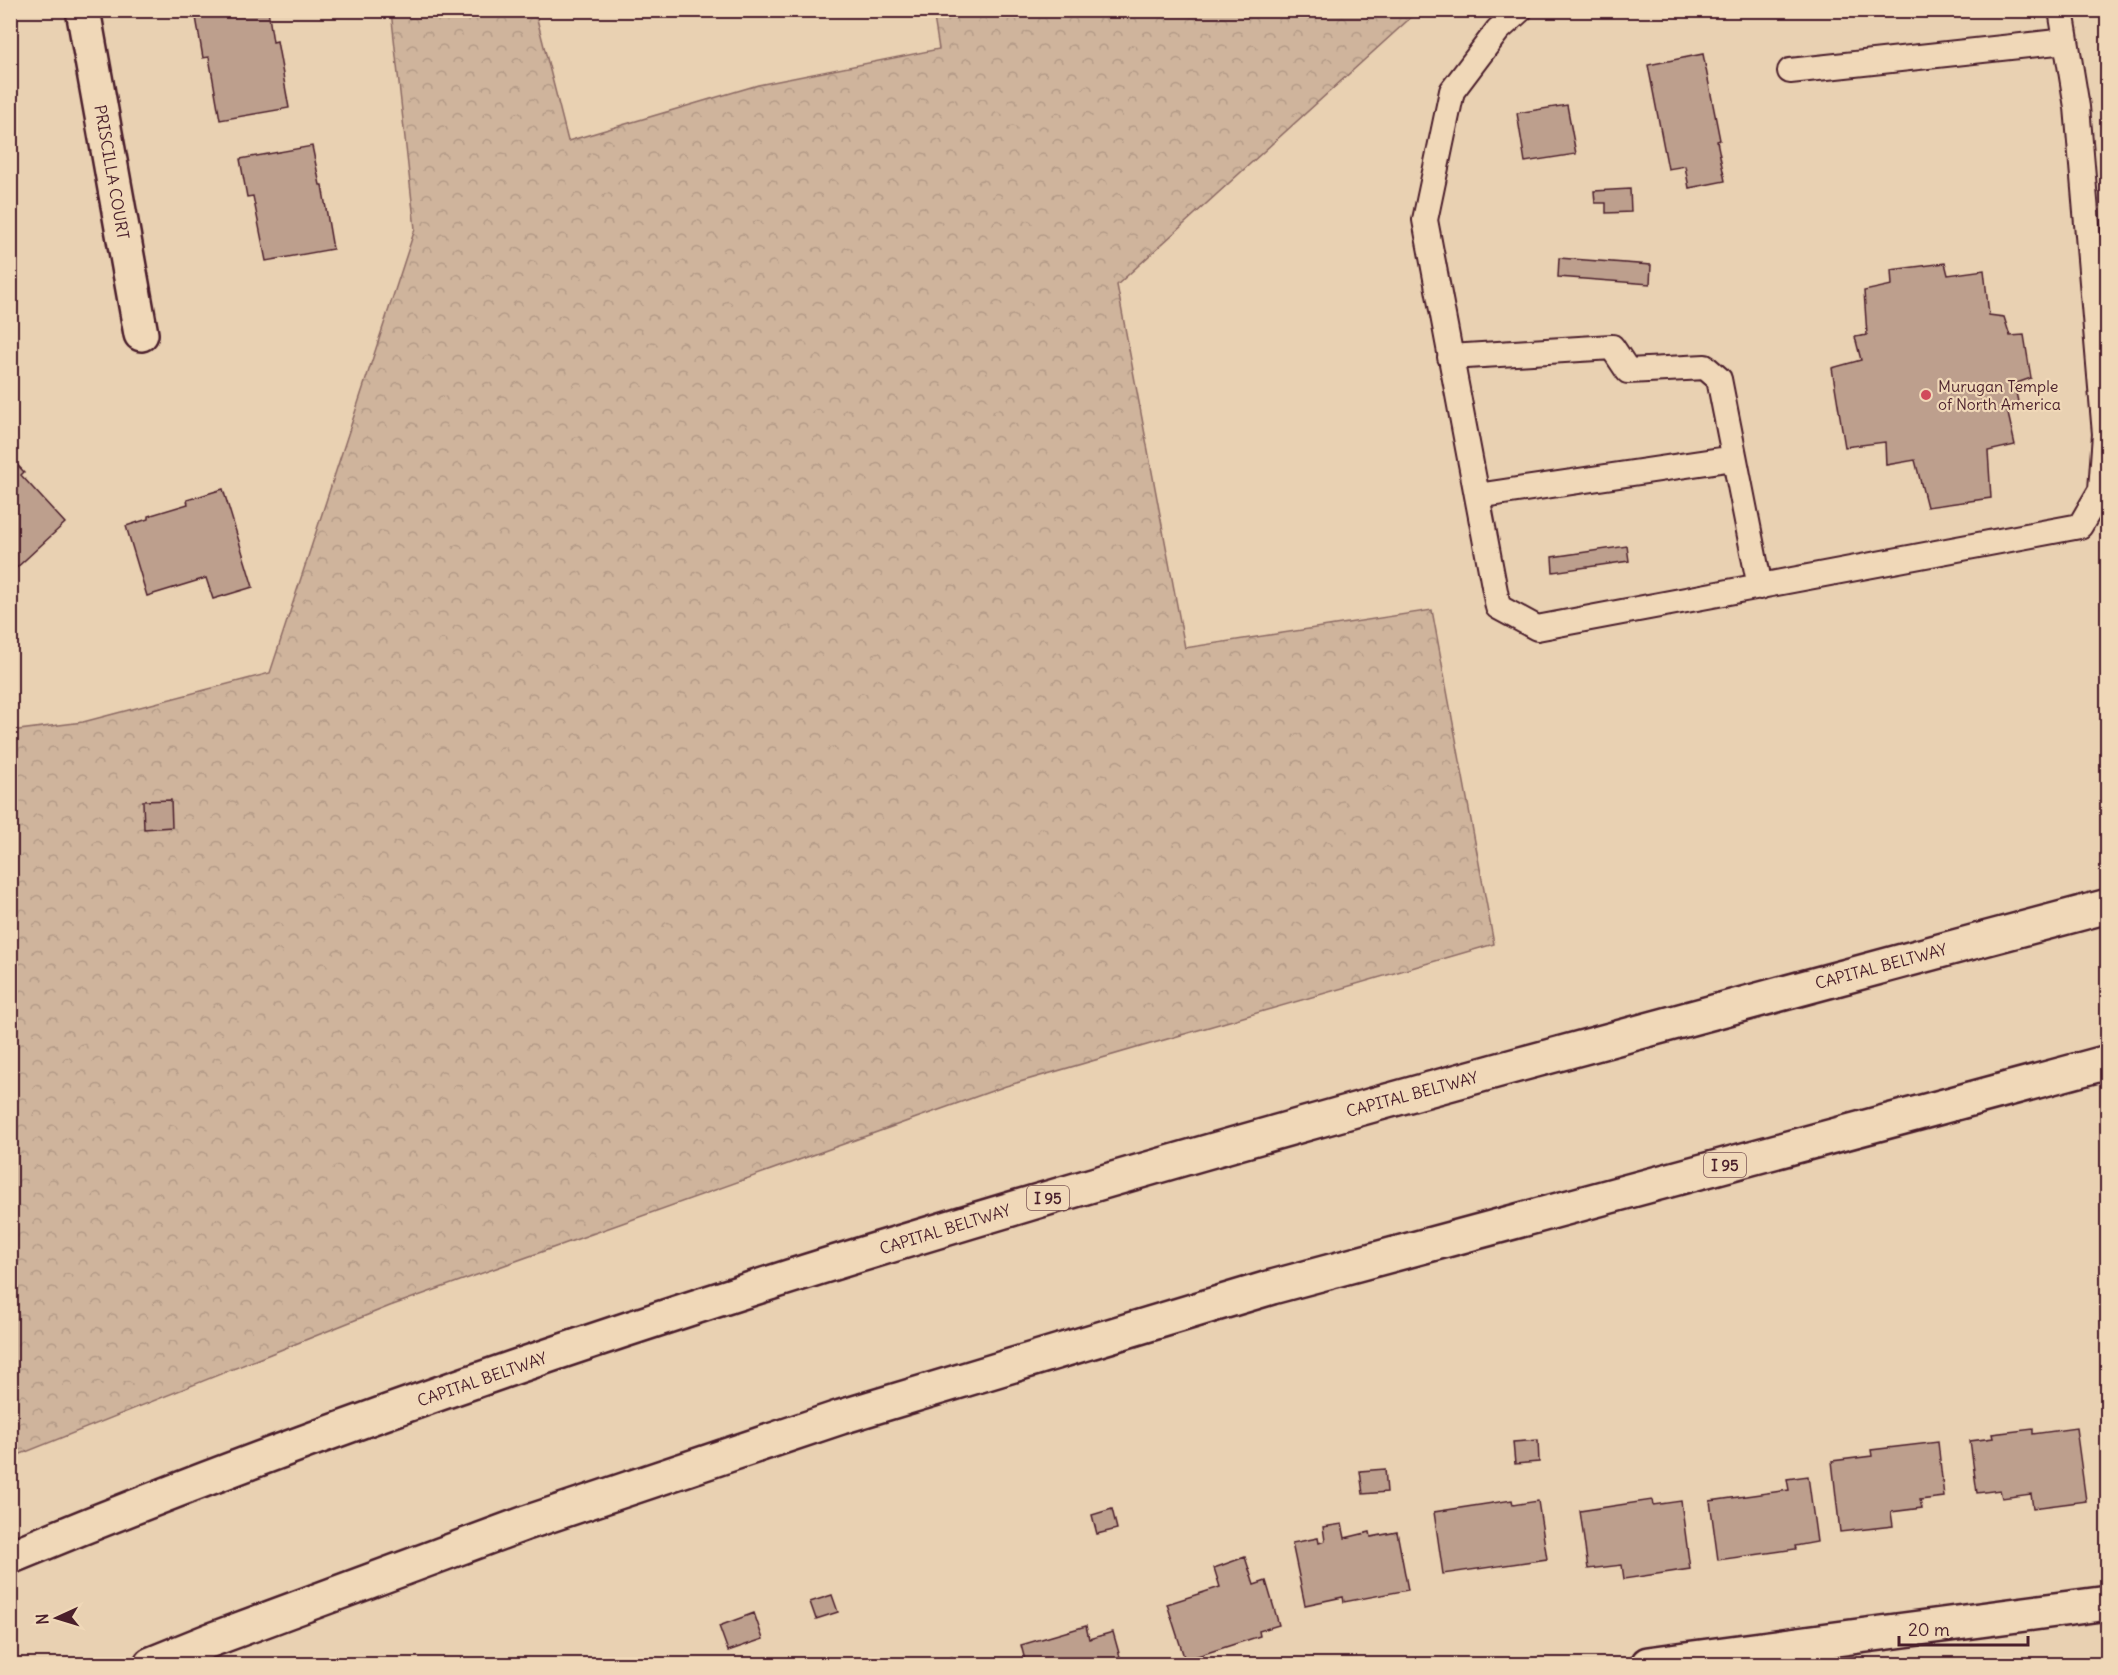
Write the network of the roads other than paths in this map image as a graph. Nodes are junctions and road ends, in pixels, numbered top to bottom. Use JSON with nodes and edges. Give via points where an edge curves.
{"nodes":[{"id":1,"x":83,"y":10,"type":"edge"},
{"id":2,"x":1520,"y":10,"type":"edge"},
{"id":3,"x":2061,"y":10,"type":"edge"},
{"id":4,"x":2066,"y":41,"type":"junction"},
{"id":5,"x":1790,"y":71,"type":"dead end"},
{"id":6,"x":141,"y":334,"type":"dead end"},
{"id":7,"x":1450,"y":357,"type":"junction"},
{"id":8,"x":1734,"y":458,"type":"junction"},
{"id":9,"x":1477,"y":496,"type":"junction"},
{"id":10,"x":1761,"y":587,"type":"junction"},
{"id":11,"x":2108,"y":906,"type":"edge"},
{"id":12,"x":2108,"y":1062,"type":"edge"},
{"id":13,"x":10,"y":1557,"type":"edge"},
{"id":14,"x":2108,"y":1603,"type":"edge"},
{"id":15,"x":151,"y":1665,"type":"edge"},
{"id":16,"x":1648,"y":1665,"type":"edge"}],
"edges":[{"from":1,"to":6,"type":"main road","name":"PRISCILLA COURT"},
{"from":2,"to":7,"type":"lane","via":[[1498,30],[1452,91],[1425,220]]},
{"from":3,"to":4,"type":"lane"},
{"from":4,"to":5,"type":"lane"},
{"from":4,"to":10,"type":"lane","via":[[2077,107],[2104,434],[2101,490],[2080,526]]},
{"from":7,"to":8,"type":"lane","via":[[1612,347],[1628,371],[1705,367],[1719,378]]},
{"from":7,"to":9,"type":"lane"},
{"from":8,"to":9,"type":"lane"},
{"from":8,"to":10,"type":"lane"},
{"from":9,"to":10,"type":"lane","via":[[1498,607],[1537,628]]},
{"from":11,"to":13,"type":"main road","name":"CAPITAL BELTWAY","number":"I 95","via":[[1229,1144],[791,1275],[474,1380],[148,1500]]},
{"from":12,"to":15,"type":"main road","number":"I 95","via":[[1272,1287],[841,1416],[526,1523]]},
{"from":14,"to":16,"type":"main road"}]}
